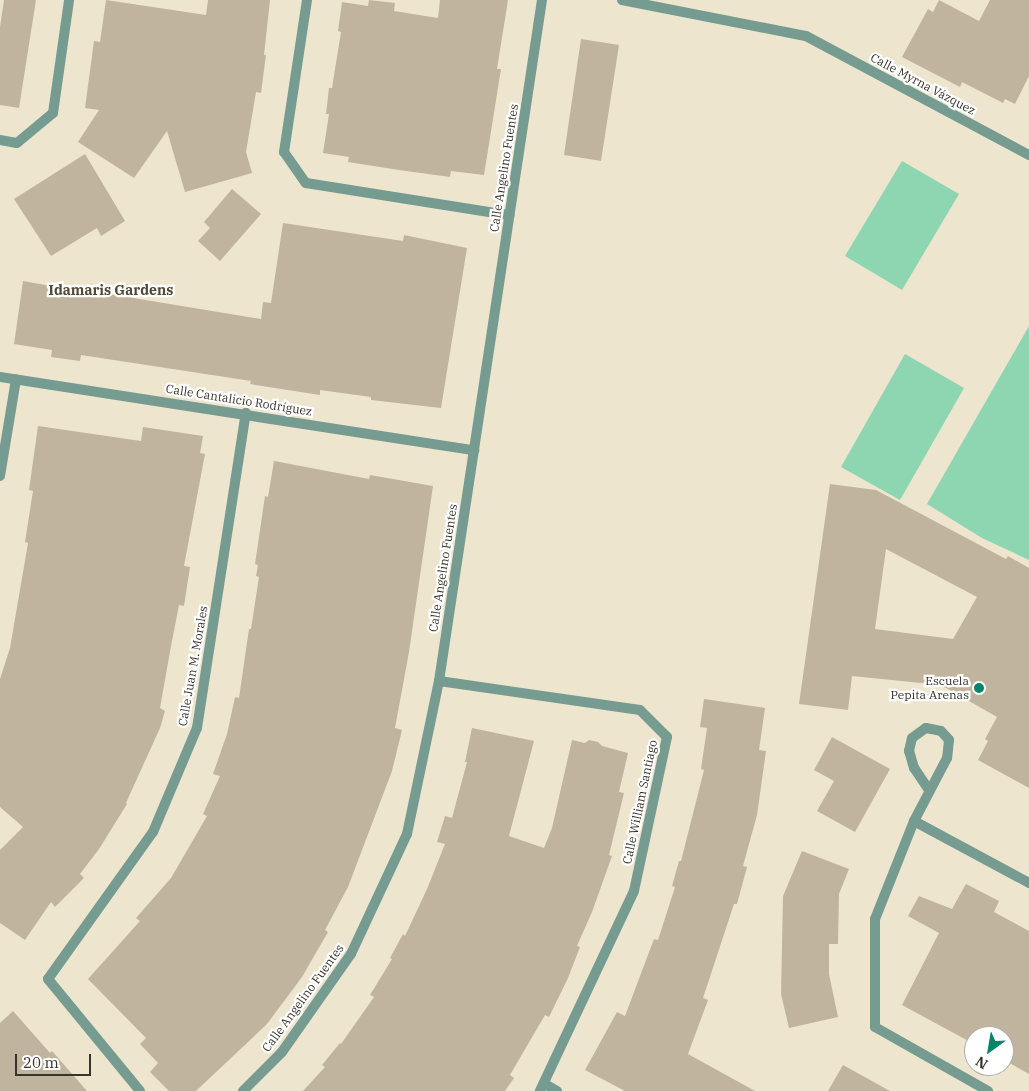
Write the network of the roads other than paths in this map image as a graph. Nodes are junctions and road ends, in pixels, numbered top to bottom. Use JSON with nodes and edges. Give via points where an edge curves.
{"nodes":[{"id":1,"x":70,"y":0,"type":"edge"},
{"id":2,"x":306,"y":0,"type":"edge"},
{"id":3,"x":542,"y":0,"type":"edge"},
{"id":4,"x":622,"y":0,"type":"edge"},
{"id":5,"x":0,"y":140,"type":"edge"},
{"id":6,"x":1029,"y":155,"type":"edge"},
{"id":7,"x":509,"y":215,"type":"junction"},
{"id":8,"x":0,"y":377,"type":"edge"},
{"id":9,"x":16,"y":379,"type":"junction"},
{"id":10,"x":246,"y":413,"type":"junction"},
{"id":11,"x":474,"y":450,"type":"junction"},
{"id":12,"x":0,"y":476,"type":"edge"},
{"id":13,"x":439,"y":681,"type":"junction"},
{"id":14,"x":929,"y":790,"type":"junction"},
{"id":15,"x":914,"y":820,"type":"junction"},
{"id":16,"x":1029,"y":883,"type":"edge"},
{"id":17,"x":543,"y":1088,"type":"edge"},
{"id":18,"x":140,"y":1091,"type":"edge"},
{"id":19,"x":243,"y":1091,"type":"edge"},
{"id":20,"x":557,"y":1091,"type":"edge"},
{"id":21,"x":988,"y":1091,"type":"edge"}],
"edges":[{"from":1,"to":5,"type":"street","via":[[53,113],[17,142]]},
{"from":2,"to":7,"type":"street","via":[[284,152],[306,183]]},
{"from":3,"to":7,"type":"street","name":"Calle Angelino Fuentes"},
{"from":4,"to":6,"type":"street","name":"Calle Myrna Vázquez","via":[[806,36]]},
{"from":7,"to":11,"type":"street","name":"Calle Angelino Fuentes"},
{"from":8,"to":9,"type":"street","name":"Calle Cantalicio Rodríguez"},
{"from":9,"to":10,"type":"street","name":"Calle Cantalicio Rodríguez"},
{"from":9,"to":12,"type":"street"},
{"from":10,"to":11,"type":"street","name":"Calle Cantalicio Rodríguez"},
{"from":10,"to":18,"type":"street","name":"Calle Juan M. Morales","via":[[197,728],[153,832],[48,979]]},
{"from":11,"to":13,"type":"street","name":"Calle Angelino Fuentes"},
{"from":13,"to":17,"type":"street","name":"Calle William Santiago","via":[[640,710],[667,738],[634,891]]},
{"from":13,"to":19,"type":"street","name":"Calle Angelino Fuentes","via":[[407,834],[351,954],[282,1052]]},
{"from":14,"to":14,"type":"street","via":[[947,758],[949,740],[941,731],[926,728],[912,738],[909,751],[914,768]]},
{"from":14,"to":15,"type":"street"},
{"from":15,"to":16,"type":"street"},
{"from":15,"to":21,"type":"street","via":[[875,919],[875,1026]]},
{"from":17,"to":20,"type":"street"}]}
